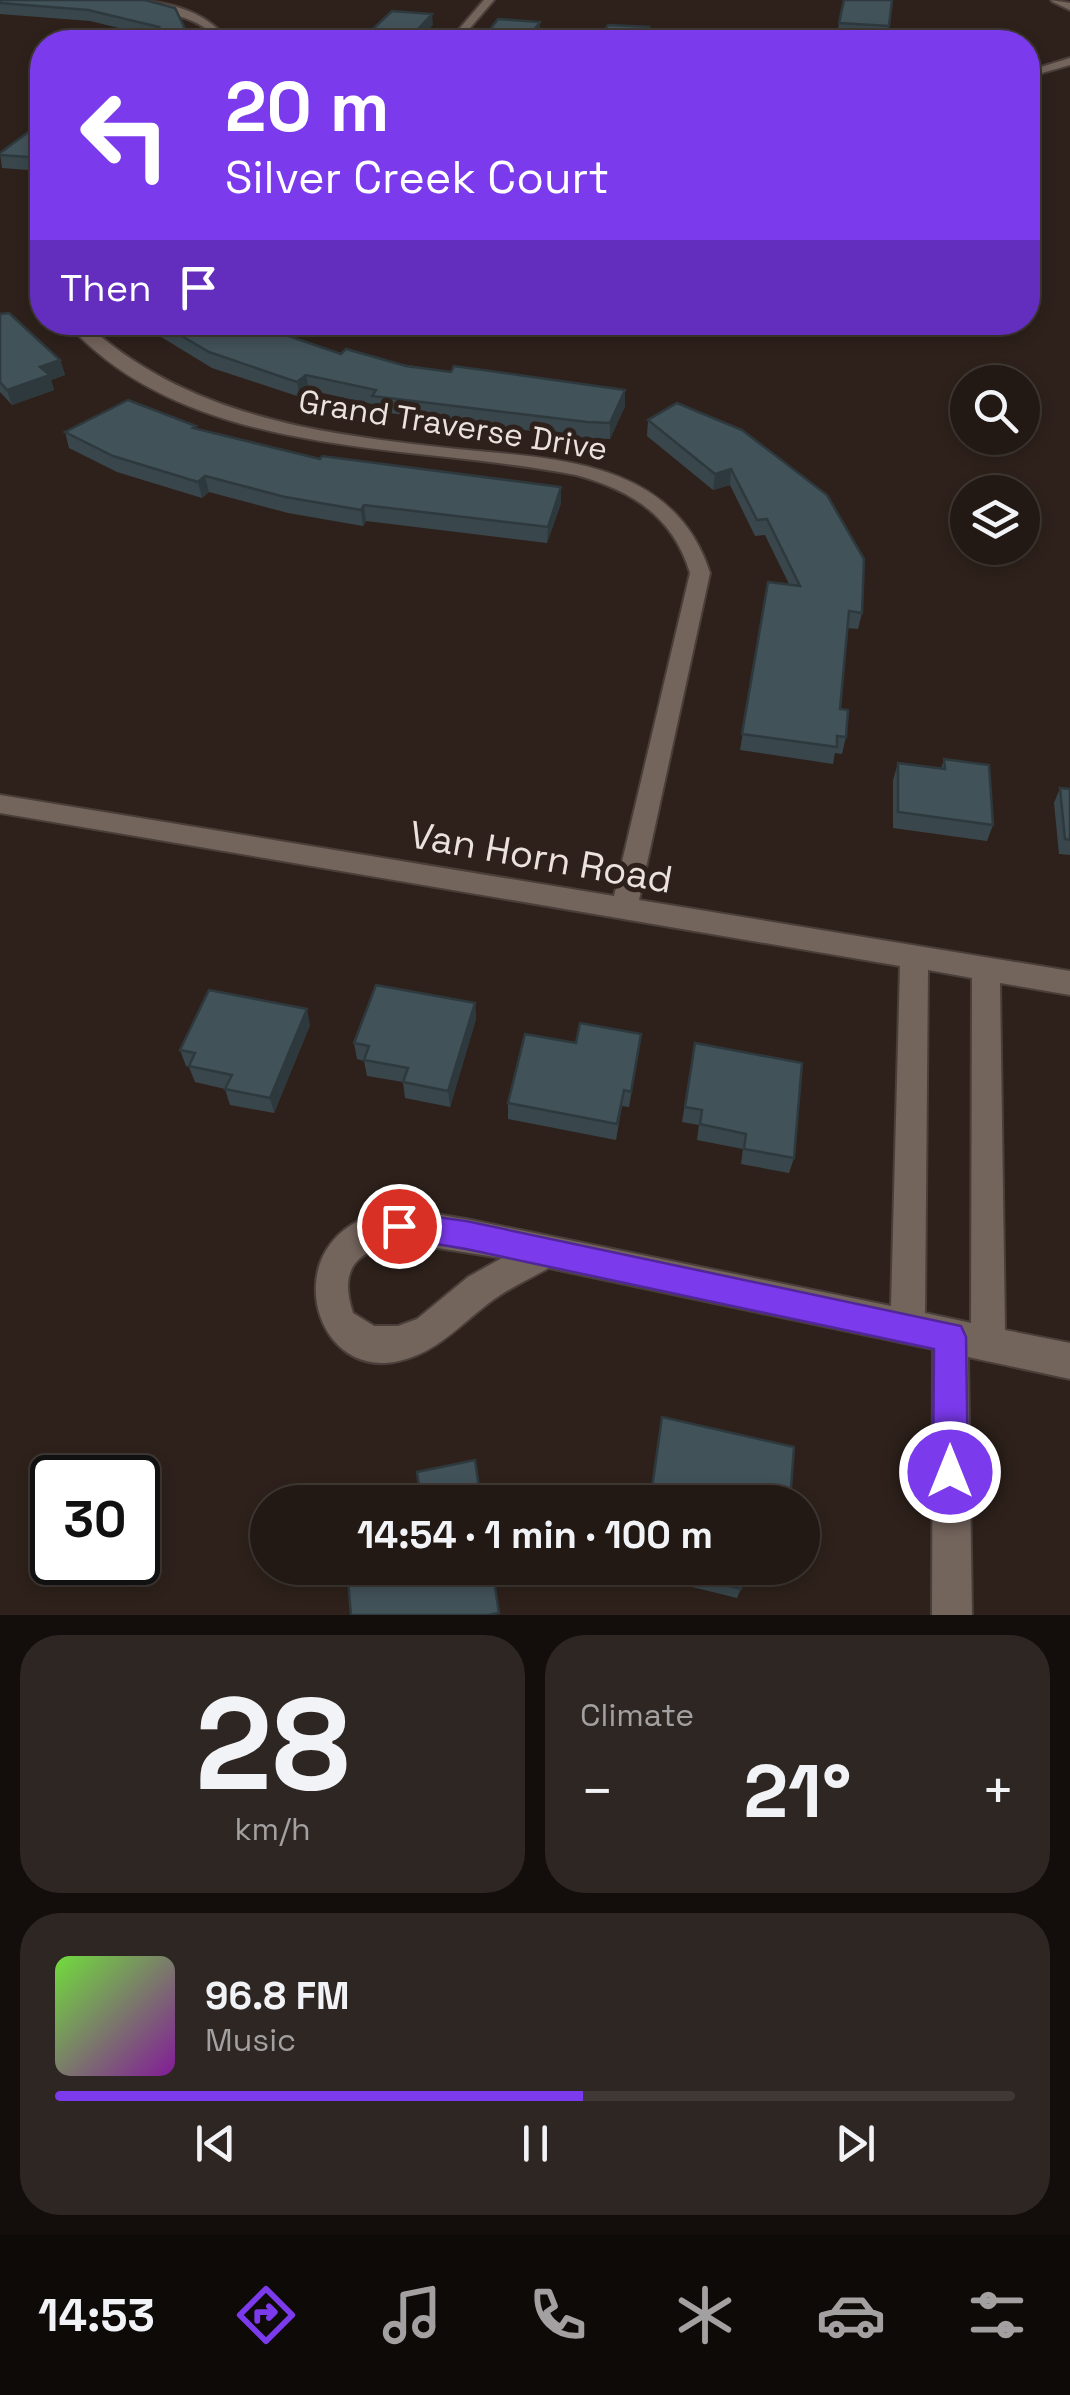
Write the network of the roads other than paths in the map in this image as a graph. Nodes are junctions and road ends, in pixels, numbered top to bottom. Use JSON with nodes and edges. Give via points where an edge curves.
{"nodes":[{"id":1,"x":124,"y":0,"type":"edge"},
{"id":2,"x":489,"y":0,"type":"edge"},
{"id":3,"x":1056,"y":0,"type":"edge"},
{"id":4,"x":1070,"y":7,"type":"edge"},
{"id":5,"x":215,"y":30,"type":"edge"},
{"id":6,"x":463,"y":30,"type":"edge"},
{"id":7,"x":1070,"y":61,"type":"edge"},
{"id":8,"x":1040,"y":70,"type":"edge"},
{"id":9,"x":87,"y":335,"type":"edge"},
{"id":10,"x":0,"y":804,"type":"edge"},
{"id":11,"x":624,"y":909,"type":"junction"},
{"id":12,"x":914,"y":957,"type":"junction"},
{"id":13,"x":986,"y":969,"type":"junction"},
{"id":14,"x":1070,"y":983,"type":"edge"},
{"id":15,"x":546,"y":1251,"type":"junction"},
{"id":16,"x":908,"y":1327,"type":"junction"},
{"id":17,"x":950,"y":1337,"type":"junction"},
{"id":18,"x":988,"y":1344,"type":"junction"},
{"id":19,"x":1070,"y":1362,"type":"edge"},
{"id":20,"x":952,"y":1615,"type":"edge"}],
"edges":[{"from":1,"to":5,"type":"street","via":[[193,16]]},
{"from":2,"to":6,"type":"street"},
{"from":3,"to":4,"type":"street"},
{"from":7,"to":8,"type":"street"},
{"from":9,"to":11,"type":"street","name":"Grand Traverse Drive","via":[[146,378],[242,416],[360,443],[576,470],[630,487],[667,512],[686,534],[700,573]]},
{"from":10,"to":11,"type":"street","name":"Van Horn Road"},
{"from":11,"to":12,"type":"street","name":"Van Horn Road"},
{"from":12,"to":13,"type":"street","name":"Van Horn Road"},
{"from":12,"to":16,"type":"street"},
{"from":13,"to":14,"type":"street","name":"Van Horn Road"},
{"from":13,"to":18,"type":"street"},
{"from":15,"to":15,"type":"street","via":[[415,1228],[377,1230],[343,1249],[332,1287],[334,1309],[341,1325],[370,1344],[398,1344],[429,1331],[480,1289]]},
{"from":15,"to":16,"type":"street"},
{"from":16,"to":17,"type":"street"},
{"from":17,"to":18,"type":"street"},
{"from":17,"to":20,"type":"street"},
{"from":18,"to":19,"type":"street"}]}
